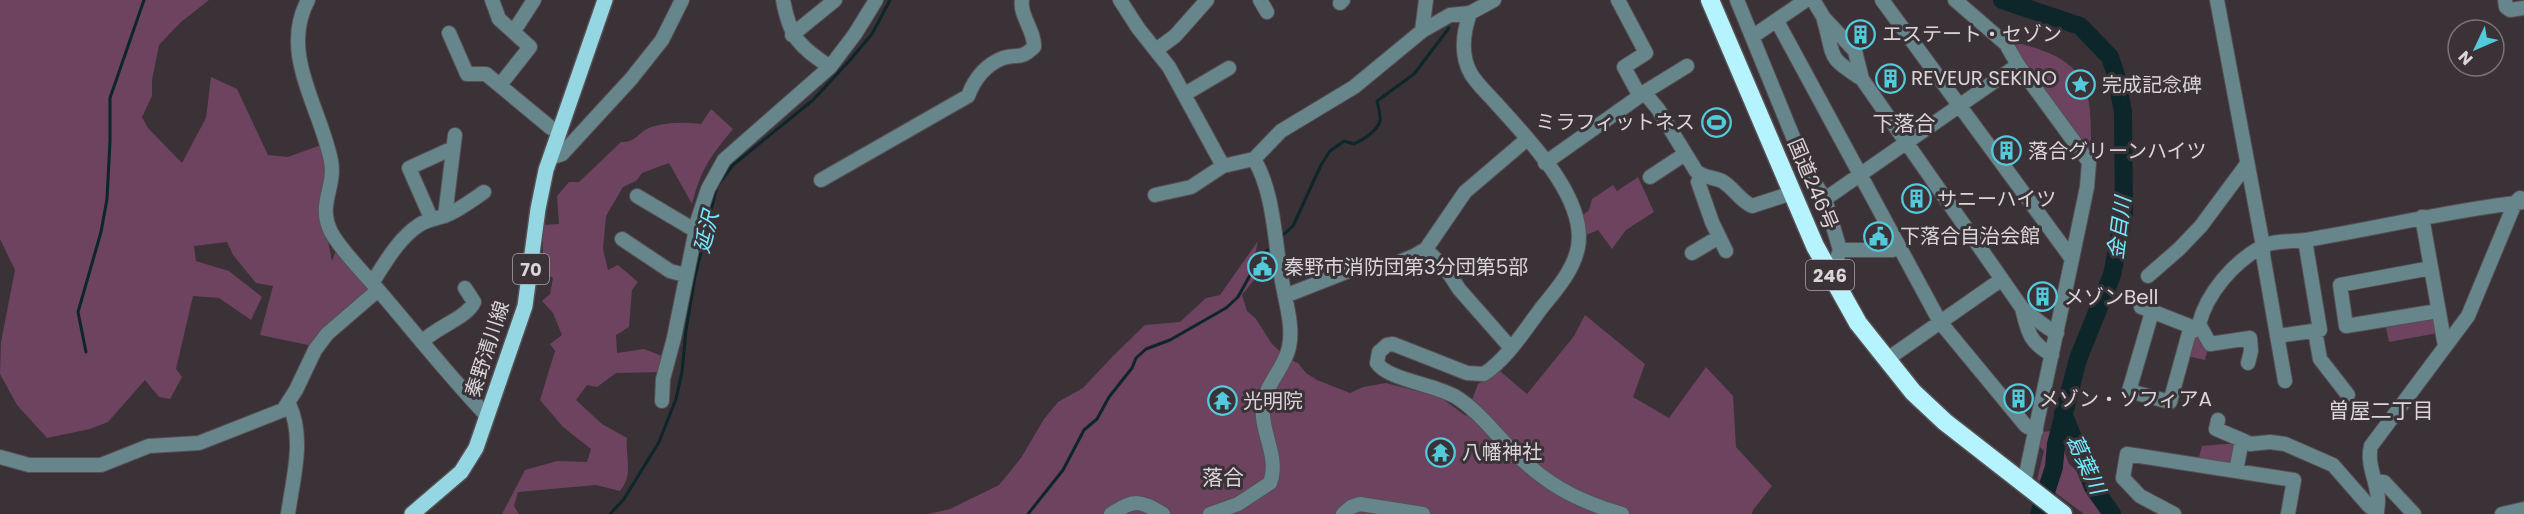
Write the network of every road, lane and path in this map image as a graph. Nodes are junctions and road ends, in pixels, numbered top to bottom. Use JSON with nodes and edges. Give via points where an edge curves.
{"nodes":[{"id":1,"x":308,"y":0,"type":"edge"},
{"id":2,"x":492,"y":0,"type":"edge"},
{"id":3,"x":534,"y":0,"type":"edge"},
{"id":4,"x":605,"y":0,"type":"edge"},
{"id":5,"x":682,"y":0,"type":"edge"},
{"id":6,"x":783,"y":0,"type":"edge"},
{"id":7,"x":835,"y":0,"type":"edge"},
{"id":8,"x":876,"y":0,"type":"edge"},
{"id":9,"x":1021,"y":0,"type":"edge"},
{"id":10,"x":1120,"y":0,"type":"edge"},
{"id":11,"x":1207,"y":0,"type":"edge"},
{"id":12,"x":1426,"y":0,"type":"edge"},
{"id":13,"x":1494,"y":0,"type":"edge"},
{"id":14,"x":1618,"y":0,"type":"edge"},
{"id":15,"x":1710,"y":0,"type":"edge"},
{"id":16,"x":1719,"y":0,"type":"edge"},
{"id":17,"x":1737,"y":0,"type":"edge"},
{"id":18,"x":1806,"y":0,"type":"edge"},
{"id":19,"x":1813,"y":0,"type":"edge"},
{"id":20,"x":1882,"y":0,"type":"edge"},
{"id":21,"x":1955,"y":0,"type":"edge"},
{"id":22,"x":2217,"y":0,"type":"edge"},
{"id":23,"x":2505,"y":0,"type":"edge"},
{"id":24,"x":2524,"y":8,"type":"edge"},
{"id":25,"x":1470,"y":13,"type":"junction"},
{"id":26,"x":1824,"y":18,"type":"junction"},
{"id":27,"x":1777,"y":21,"type":"junction"},
{"id":28,"x":514,"y":31,"type":"junction"},
{"id":29,"x":1422,"y":31,"type":"junction"},
{"id":30,"x":448,"y":33,"type":"dead end"},
{"id":31,"x":792,"y":35,"type":"junction"},
{"id":32,"x":1752,"y":37,"type":"junction"},
{"id":33,"x":1156,"y":50,"type":"junction"},
{"id":34,"x":2018,"y":65,"type":"junction"},
{"id":35,"x":1687,"y":66,"type":"dead end"},
{"id":36,"x":830,"y":67,"type":"junction"},
{"id":37,"x":1229,"y":68,"type":"dead end"},
{"id":38,"x":1862,"y":79,"type":"junction"},
{"id":39,"x":1746,"y":83,"type":"junction"},
{"id":40,"x":500,"y":85,"type":"junction"},
{"id":41,"x":1641,"y":93,"type":"junction"},
{"id":42,"x":1185,"y":94,"type":"junction"},
{"id":43,"x":1960,"y":106,"type":"junction"},
{"id":44,"x":560,"y":130,"type":"junction"},
{"id":45,"x":1527,"y":139,"type":"junction"},
{"id":46,"x":1906,"y":143,"type":"junction"},
{"id":47,"x":1684,"y":154,"type":"junction"},
{"id":48,"x":550,"y":159,"type":"junction"},
{"id":49,"x":1254,"y":159,"type":"junction"},
{"id":50,"x":1545,"y":163,"type":"junction"},
{"id":51,"x":2247,"y":164,"type":"junction"},
{"id":52,"x":1223,"y":166,"type":"junction"},
{"id":53,"x":1701,"y":175,"type":"junction"},
{"id":54,"x":1859,"y":175,"type":"junction"},
{"id":55,"x":1650,"y":177,"type":"dead end"},
{"id":56,"x":821,"y":180,"type":"dead end"},
{"id":57,"x":484,"y":192,"type":"dead end"},
{"id":58,"x":1792,"y":194,"type":"junction"},
{"id":59,"x":1155,"y":195,"type":"dead end"},
{"id":60,"x":637,"y":196,"type":"dead end"},
{"id":61,"x":1825,"y":199,"type":"junction"},
{"id":62,"x":2521,"y":199,"type":"edge"},
{"id":63,"x":438,"y":217,"type":"junction"},
{"id":64,"x":2422,"y":217,"type":"junction"},
{"id":65,"x":696,"y":227,"type":"junction"},
{"id":66,"x":1719,"y":237,"type":"junction"},
{"id":67,"x":622,"y":239,"type":"dead end"},
{"id":68,"x":2305,"y":240,"type":"junction"},
{"id":69,"x":2263,"y":246,"type":"junction"},
{"id":70,"x":1898,"y":248,"type":"junction"},
{"id":71,"x":1425,"y":249,"type":"junction"},
{"id":72,"x":1726,"y":250,"type":"dead end"},
{"id":73,"x":1692,"y":253,"type":"dead end"},
{"id":74,"x":2072,"y":259,"type":"junction"},
{"id":75,"x":2431,"y":268,"type":"junction"},
{"id":76,"x":685,"y":275,"type":"junction"},
{"id":77,"x":2148,"y":276,"type":"dead end"},
{"id":78,"x":2002,"y":279,"type":"junction"},
{"id":79,"x":1323,"y":282,"type":"junction"},
{"id":80,"x":375,"y":286,"type":"junction"},
{"id":81,"x":465,"y":288,"type":"dead end"},
{"id":82,"x":1285,"y":296,"type":"junction"},
{"id":83,"x":2022,"y":308,"type":"junction"},
{"id":84,"x":2438,"y":310,"type":"junction"},
{"id":85,"x":1289,"y":313,"type":"junction"},
{"id":86,"x":1940,"y":322,"type":"junction"},
{"id":87,"x":2198,"y":326,"type":"junction"},
{"id":88,"x":2315,"y":331,"type":"junction"},
{"id":89,"x":2057,"y":333,"type":"junction"},
{"id":90,"x":2277,"y":336,"type":"junction"},
{"id":91,"x":422,"y":342,"type":"junction"},
{"id":92,"x":2445,"y":346,"type":"junction"},
{"id":93,"x":1510,"y":347,"type":"junction"},
{"id":94,"x":2052,"y":355,"type":"junction"},
{"id":95,"x":1887,"y":360,"type":"junction"},
{"id":96,"x":2248,"y":363,"type":"dead end"},
{"id":97,"x":2285,"y":381,"type":"dead end"},
{"id":98,"x":2340,"y":390,"type":"dead end"},
{"id":99,"x":662,"y":401,"type":"dead end"},
{"id":100,"x":289,"y":404,"type":"junction"},
{"id":101,"x":487,"y":416,"type":"junction"},
{"id":102,"x":2218,"y":420,"type":"dead end"},
{"id":103,"x":2036,"y":431,"type":"junction"},
{"id":104,"x":2242,"y":440,"type":"junction"},
{"id":105,"x":0,"y":458,"type":"edge"},
{"id":106,"x":2236,"y":471,"type":"junction"},
{"id":107,"x":2030,"y":482,"type":"junction"},
{"id":108,"x":2376,"y":482,"type":"junction"},
{"id":109,"x":2524,"y":509,"type":"edge"},
{"id":110,"x":2061,"y":512,"type":"edge"},
{"id":111,"x":2377,"y":513,"type":"edge"},
{"id":112,"x":288,"y":514,"type":"edge"},
{"id":113,"x":412,"y":514,"type":"edge"},
{"id":114,"x":1111,"y":514,"type":"edge"},
{"id":115,"x":1163,"y":514,"type":"edge"},
{"id":116,"x":1210,"y":514,"type":"edge"},
{"id":117,"x":1343,"y":514,"type":"edge"},
{"id":118,"x":1423,"y":514,"type":"edge"},
{"id":119,"x":1622,"y":514,"type":"edge"},
{"id":120,"x":2174,"y":514,"type":"edge"},
{"id":121,"x":2288,"y":514,"type":"edge"},
{"id":122,"x":2414,"y":514,"type":"edge"},
{"id":123,"x":2502,"y":514,"type":"edge"}],
"edges":[{"from":1,"to":80,"type":"street","via":[[296,32],[299,61],[331,162],[324,214],[332,233]]},
{"from":2,"to":28,"type":"street","via":[[500,19]]},
{"from":3,"to":28,"type":"street"},
{"from":4,"to":44,"type":"main road","name":"秦野清川線","number":"70"},
{"from":5,"to":48,"type":"street","via":[[662,40],[632,79],[562,154]]},
{"from":6,"to":31,"type":"street"},
{"from":7,"to":31,"type":"street"},
{"from":8,"to":36,"type":"street"},
{"from":9,"to":56,"type":"street","via":[[1034,47],[1019,57],[1005,57],[993,64],[980,74],[968,96]]},
{"from":10,"to":33,"type":"street"},
{"from":11,"to":33,"type":"street","via":[[1175,36]]},
{"from":12,"to":29,"type":"street"},
{"from":13,"to":25,"type":"street"},
{"from":14,"to":41,"type":"street","via":[[1646,53],[1624,67]]},
{"from":15,"to":39,"type":"highway","name":"国道246号","number":"246"},
{"from":16,"to":39,"type":"main road"},
{"from":17,"to":32,"type":"street"},
{"from":18,"to":27,"type":"street"},
{"from":19,"to":26,"type":"street"},
{"from":20,"to":43,"type":"street"},
{"from":21,"to":34,"type":"street","via":[[2006,44]]},
{"from":22,"to":51,"type":"street"},
{"from":23,"to":24,"type":"street","via":[[2510,10]]},
{"from":25,"to":29,"type":"street","via":[[1450,15]]},
{"from":25,"to":45,"type":"street","via":[[1464,51],[1471,75]]},
{"from":26,"to":38,"type":"street","via":[[1855,51]]},
{"from":26,"to":38,"type":"street","via":[[1834,58]]},
{"from":27,"to":32,"type":"street"},
{"from":27,"to":54,"type":"street"},
{"from":28,"to":40,"type":"street","via":[[530,47]]},
{"from":29,"to":49,"type":"street","via":[[1354,87],[1281,131]]},
{"from":30,"to":40,"type":"street","via":[[467,74],[486,74]]},
{"from":31,"to":36,"type":"street","via":[[800,46]]},
{"from":32,"to":61,"type":"street","via":[[1807,171]]},
{"from":33,"to":42,"type":"street"},
{"from":34,"to":43,"type":"street"},
{"from":34,"to":74,"type":"street","via":[[2089,162]]},
{"from":35,"to":41,"type":"street"},
{"from":36,"to":65,"type":"street","via":[[724,160],[708,189]]},
{"from":37,"to":42,"type":"street"},
{"from":38,"to":46,"type":"street"},
{"from":39,"to":58,"type":"highway","name":"国道246号","number":"246"},
{"from":40,"to":44,"type":"street","via":[[551,128]]},
{"from":41,"to":47,"type":"street","via":[[1658,109]]},
{"from":41,"to":50,"type":"street"},
{"from":42,"to":52,"type":"street"},
{"from":43,"to":46,"type":"street"},
{"from":43,"to":74,"type":"street"},
{"from":44,"to":48,"type":"main road","name":"秦野清川線","number":"70"},
{"from":45,"to":50,"type":"street"},
{"from":45,"to":71,"type":"street","via":[[1465,192]]},
{"from":46,"to":54,"type":"street"},
{"from":46,"to":78,"type":"street"},
{"from":47,"to":53,"type":"street"},
{"from":47,"to":55,"type":"street"},
{"from":48,"to":101,"type":"main road","name":"秦野清川線","number":"70","via":[[538,209],[525,306]]},
{"from":49,"to":52,"type":"street"},
{"from":49,"to":82,"type":"street","via":[[1265,184]]},
{"from":50,"to":93,"type":"street","via":[[1577,217],[1578,247],[1556,289]]},
{"from":51,"to":69,"type":"street"},
{"from":51,"to":77,"type":"street","via":[[2201,226]]},
{"from":52,"to":59,"type":"street","via":[[1191,187]]},
{"from":53,"to":58,"type":"street","via":[[1724,182],[1752,206]]},
{"from":53,"to":66,"type":"street","via":[[1698,182]]},
{"from":54,"to":61,"type":"street"},
{"from":54,"to":70,"type":"street"},
{"from":57,"to":63,"type":"street"},
{"from":58,"to":95,"type":"highway","name":"国道246号","number":"246","via":[[1839,292]]},
{"from":60,"to":65,"type":"street"},
{"from":61,"to":70,"type":"street","via":[[1838,257]]},
{"from":62,"to":64,"type":"street"},
{"from":62,"to":92,"type":"street","via":[[2468,316]]},
{"from":63,"to":63,"type":"street","via":[[409,168],[454,141]]},
{"from":63,"to":80,"type":"street","via":[[416,227],[402,240]]},
{"from":64,"to":68,"type":"street"},
{"from":64,"to":75,"type":"street"},
{"from":65,"to":76,"type":"street"},
{"from":66,"to":72,"type":"street"},
{"from":66,"to":73,"type":"street"},
{"from":67,"to":76,"type":"street","via":[[647,251],[670,271]]},
{"from":68,"to":69,"type":"street"},
{"from":68,"to":88,"type":"street","via":[[2320,330]]},
{"from":69,"to":87,"type":"street","via":[[2231,271],[2213,292]]},
{"from":69,"to":90,"type":"street"},
{"from":70,"to":86,"type":"street"},
{"from":71,"to":79,"type":"street","via":[[1397,263],[1351,270]]},
{"from":71,"to":93,"type":"street"},
{"from":74,"to":89,"type":"street"},
{"from":75,"to":84,"type":"street"},
{"from":75,"to":84,"type":"street","via":[[2340,285],[2346,326]]},
{"from":76,"to":99,"type":"street"},
{"from":78,"to":83,"type":"street"},
{"from":78,"to":86,"type":"street"},
{"from":79,"to":82,"type":"street"},
{"from":79,"to":85,"type":"street"},
{"from":80,"to":91,"type":"street"},
{"from":80,"to":100,"type":"street","via":[[315,350]]},
{"from":81,"to":91,"type":"street","via":[[474,302],[470,309]]},
{"from":82,"to":85,"type":"street"},
{"from":83,"to":89,"type":"street"},
{"from":83,"to":94,"type":"street","via":[[2029,335],[2039,348]]},
{"from":84,"to":92,"type":"street"},
{"from":85,"to":116,"type":"street","via":[[1289,349],[1263,407],[1273,467],[1270,483],[1238,504]]},
{"from":86,"to":95,"type":"street"},
{"from":86,"to":103,"type":"street","via":[[2026,426]]},
{"from":87,"to":87,"type":"street","via":[[2189,333],[2170,402],[2129,391],[2146,309]]},
{"from":87,"to":96,"type":"street","via":[[2210,344],[2250,338]]},
{"from":88,"to":90,"type":"street"},
{"from":88,"to":98,"type":"street","via":[[2320,359]]},
{"from":89,"to":94,"type":"street"},
{"from":90,"to":97,"type":"street"},
{"from":91,"to":101,"type":"street"},
{"from":92,"to":108,"type":"street","via":[[2371,446]]},
{"from":93,"to":119,"type":"street","via":[[1484,374],[1467,373],[1393,344],[1379,352],[1377,363],[1390,374],[1456,397],[1474,410],[1541,478],[1591,505]]},
{"from":94,"to":103,"type":"street"},
{"from":95,"to":107,"type":"highway","name":"国道246号","number":"246","via":[[1945,422]]},
{"from":100,"to":105,"type":"street","via":[[283,410],[199,443],[149,446],[101,465],[29,465]]},
{"from":100,"to":112,"type":"street","via":[[295,418],[297,448]]},
{"from":101,"to":113,"type":"main road","name":"秦野清川線","number":"70","via":[[467,464]]},
{"from":102,"to":104,"type":"street","via":[[2216,429]]},
{"from":103,"to":107,"type":"street"},
{"from":104,"to":106,"type":"street"},
{"from":104,"to":111,"type":"street","via":[[2250,444],[2285,444],[2333,465]]},
{"from":106,"to":120,"type":"street","via":[[2127,454],[2123,478],[2140,496]]},
{"from":106,"to":121,"type":"street","via":[[2294,480]]},
{"from":107,"to":110,"type":"highway","number":"246"},
{"from":108,"to":111,"type":"street"},
{"from":108,"to":122,"type":"street","via":[[2384,482]]},
{"from":109,"to":123,"type":"street"},
{"from":114,"to":115,"type":"street","via":[[1138,501]]},
{"from":117,"to":118,"type":"street","via":[[1360,504]]}]}
